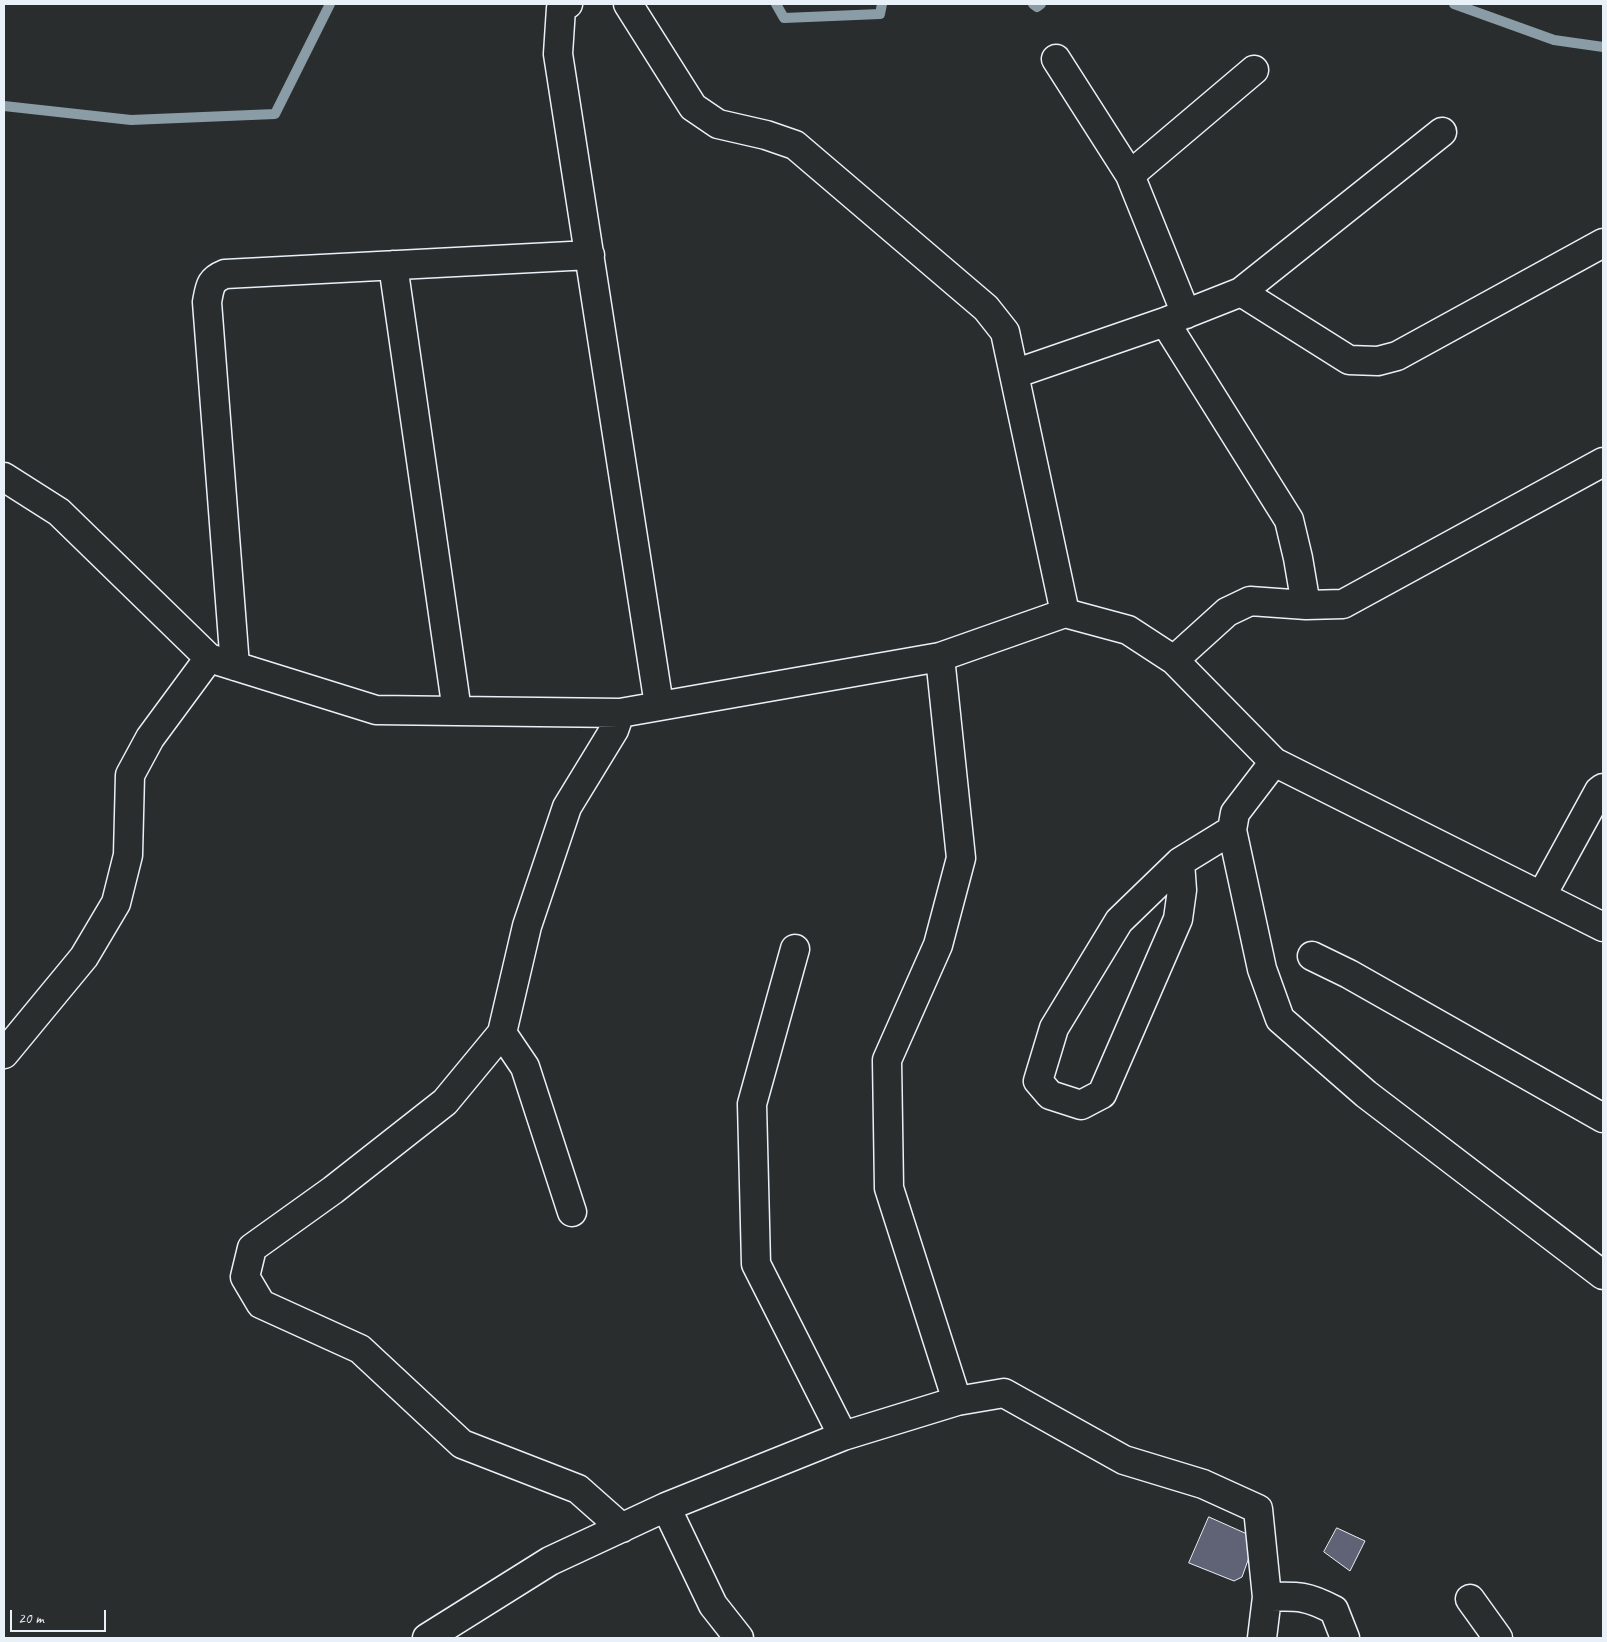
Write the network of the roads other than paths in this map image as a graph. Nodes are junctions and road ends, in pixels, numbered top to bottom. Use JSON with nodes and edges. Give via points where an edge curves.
{"nodes":[{"id":1,"x":568,"y":4,"type":"edge"},
{"id":2,"x":628,"y":4,"type":"edge"},
{"id":3,"x":1056,"y":59,"type":"dead end"},
{"id":4,"x":1254,"y":70,"type":"dead end"},
{"id":5,"x":1442,"y":132,"type":"dead end"},
{"id":6,"x":1130,"y":175,"type":"junction"},
{"id":7,"x":1603,"y":243,"type":"edge"},
{"id":8,"x":590,"y":255,"type":"junction"},
{"id":9,"x":393,"y":265,"type":"junction"},
{"id":10,"x":1242,"y":292,"type":"junction"},
{"id":11,"x":1176,"y":318,"type":"junction"},
{"id":12,"x":1014,"y":374,"type":"junction"},
{"id":13,"x":1603,"y":462,"type":"edge"},
{"id":14,"x":4,"y":477,"type":"edge"},
{"id":15,"x":1306,"y":605,"type":"junction"},
{"id":16,"x":1065,"y":613,"type":"junction"},
{"id":17,"x":940,"y":657,"type":"junction"},
{"id":18,"x":209,"y":658,"type":"junction"},
{"id":19,"x":1174,"y":660,"type":"junction"},
{"id":20,"x":234,"y":666,"type":"junction"},
{"id":21,"x":659,"y":705,"type":"junction"},
{"id":22,"x":457,"y":711,"type":"junction"},
{"id":23,"x":620,"y":713,"type":"junction"},
{"id":24,"x":1274,"y":762,"type":"junction"},
{"id":25,"x":1603,"y":788,"type":"edge"},
{"id":26,"x":1232,"y":830,"type":"junction"},
{"id":27,"x":1180,"y":862,"type":"junction"},
{"id":28,"x":1542,"y":895,"type":"junction"},
{"id":29,"x":1603,"y":927,"type":"edge"},
{"id":30,"x":795,"y":949,"type":"dead end"},
{"id":31,"x":1312,"y":956,"type":"dead end"},
{"id":32,"x":502,"y":1033,"type":"junction"},
{"id":33,"x":4,"y":1054,"type":"edge"},
{"id":34,"x":1603,"y":1118,"type":"edge"},
{"id":35,"x":572,"y":1212,"type":"dead end"},
{"id":36,"x":1603,"y":1275,"type":"edge"},
{"id":37,"x":956,"y":1401,"type":"junction"},
{"id":38,"x":843,"y":1436,"type":"junction"},
{"id":39,"x":666,"y":1507,"type":"junction"},
{"id":40,"x":622,"y":1528,"type":"junction"},
{"id":41,"x":1267,"y":1597,"type":"junction"},
{"id":42,"x":1470,"y":1599,"type":"dead end"},
{"id":43,"x":427,"y":1638,"type":"edge"},
{"id":44,"x":739,"y":1638,"type":"edge"},
{"id":45,"x":1262,"y":1638,"type":"edge"},
{"id":46,"x":1346,"y":1638,"type":"edge"},
{"id":47,"x":1498,"y":1638,"type":"edge"}],
"edges":[{"from":1,"to":8,"type":"street","via":[[561,8],[558,54]]},
{"from":2,"to":12,"type":"street","via":[[693,107],[718,124],[795,145],[986,308],[1005,332]]},
{"from":3,"to":6,"type":"street"},
{"from":4,"to":6,"type":"street"},
{"from":5,"to":10,"type":"street"},
{"from":6,"to":11,"type":"street"},
{"from":7,"to":10,"type":"street","via":[[1397,356],[1378,361],[1349,360]]},
{"from":8,"to":9,"type":"street"},
{"from":8,"to":21,"type":"street"},
{"from":9,"to":20,"type":"street","via":[[225,274],[215,278],[209,288],[207,302]]},
{"from":9,"to":22,"type":"street"},
{"from":10,"to":11,"type":"street"},
{"from":11,"to":12,"type":"street"},
{"from":11,"to":15,"type":"street","via":[[1289,520]]},
{"from":12,"to":16,"type":"street"},
{"from":13,"to":15,"type":"street","via":[[1343,604]]},
{"from":14,"to":18,"type":"street","via":[[59,512]]},
{"from":15,"to":19,"type":"street","via":[[1250,601],[1227,612]]},
{"from":16,"to":17,"type":"street"},
{"from":16,"to":19,"type":"street","via":[[1128,630]]},
{"from":17,"to":21,"type":"street"},
{"from":17,"to":37,"type":"street","via":[[960,858],[938,945],[887,1060],[889,1188]]},
{"from":18,"to":20,"type":"street"},
{"from":18,"to":33,"type":"street","via":[[150,738],[130,775],[128,855],[116,903],[84,957]]},
{"from":19,"to":24,"type":"street"},
{"from":20,"to":22,"type":"street","via":[[376,710]]},
{"from":21,"to":23,"type":"street"},
{"from":22,"to":23,"type":"street"},
{"from":23,"to":32,"type":"street","via":[[614,730],[567,807],[527,926]]},
{"from":24,"to":26,"type":"street","via":[[1235,813]]},
{"from":24,"to":28,"type":"street"},
{"from":25,"to":28,"type":"street"},
{"from":26,"to":27,"type":"street"},
{"from":26,"to":36,"type":"street","via":[[1262,969],[1280,1019],[1366,1094]]},
{"from":27,"to":27,"type":"street","via":[[1182,890],[1178,919],[1102,1094],[1081,1105],[1050,1095],[1038,1081],[1054,1028],[1119,921]]},
{"from":28,"to":29,"type":"street"},
{"from":30,"to":38,"type":"street","via":[[752,1104],[756,1264]]},
{"from":31,"to":34,"type":"street"},
{"from":32,"to":35,"type":"street","via":[[524,1067]]},
{"from":32,"to":40,"type":"street","via":[[445,1102],[252,1248],[245,1277],[261,1304],[360,1349],[462,1444],[578,1489]]},
{"from":37,"to":38,"type":"street"},
{"from":37,"to":41,"type":"street","via":[[1004,1393],[1124,1460],[1202,1484],[1258,1509]]},
{"from":38,"to":39,"type":"street"},
{"from":39,"to":40,"type":"street"},
{"from":39,"to":44,"type":"street","via":[[714,1605]]},
{"from":40,"to":43,"type":"street","via":[[550,1561]]},
{"from":41,"to":45,"type":"street"},
{"from":41,"to":46,"type":"street","via":[[1296,1596],[1328,1606],[1334,1610]]},
{"from":42,"to":47,"type":"street"}]}
